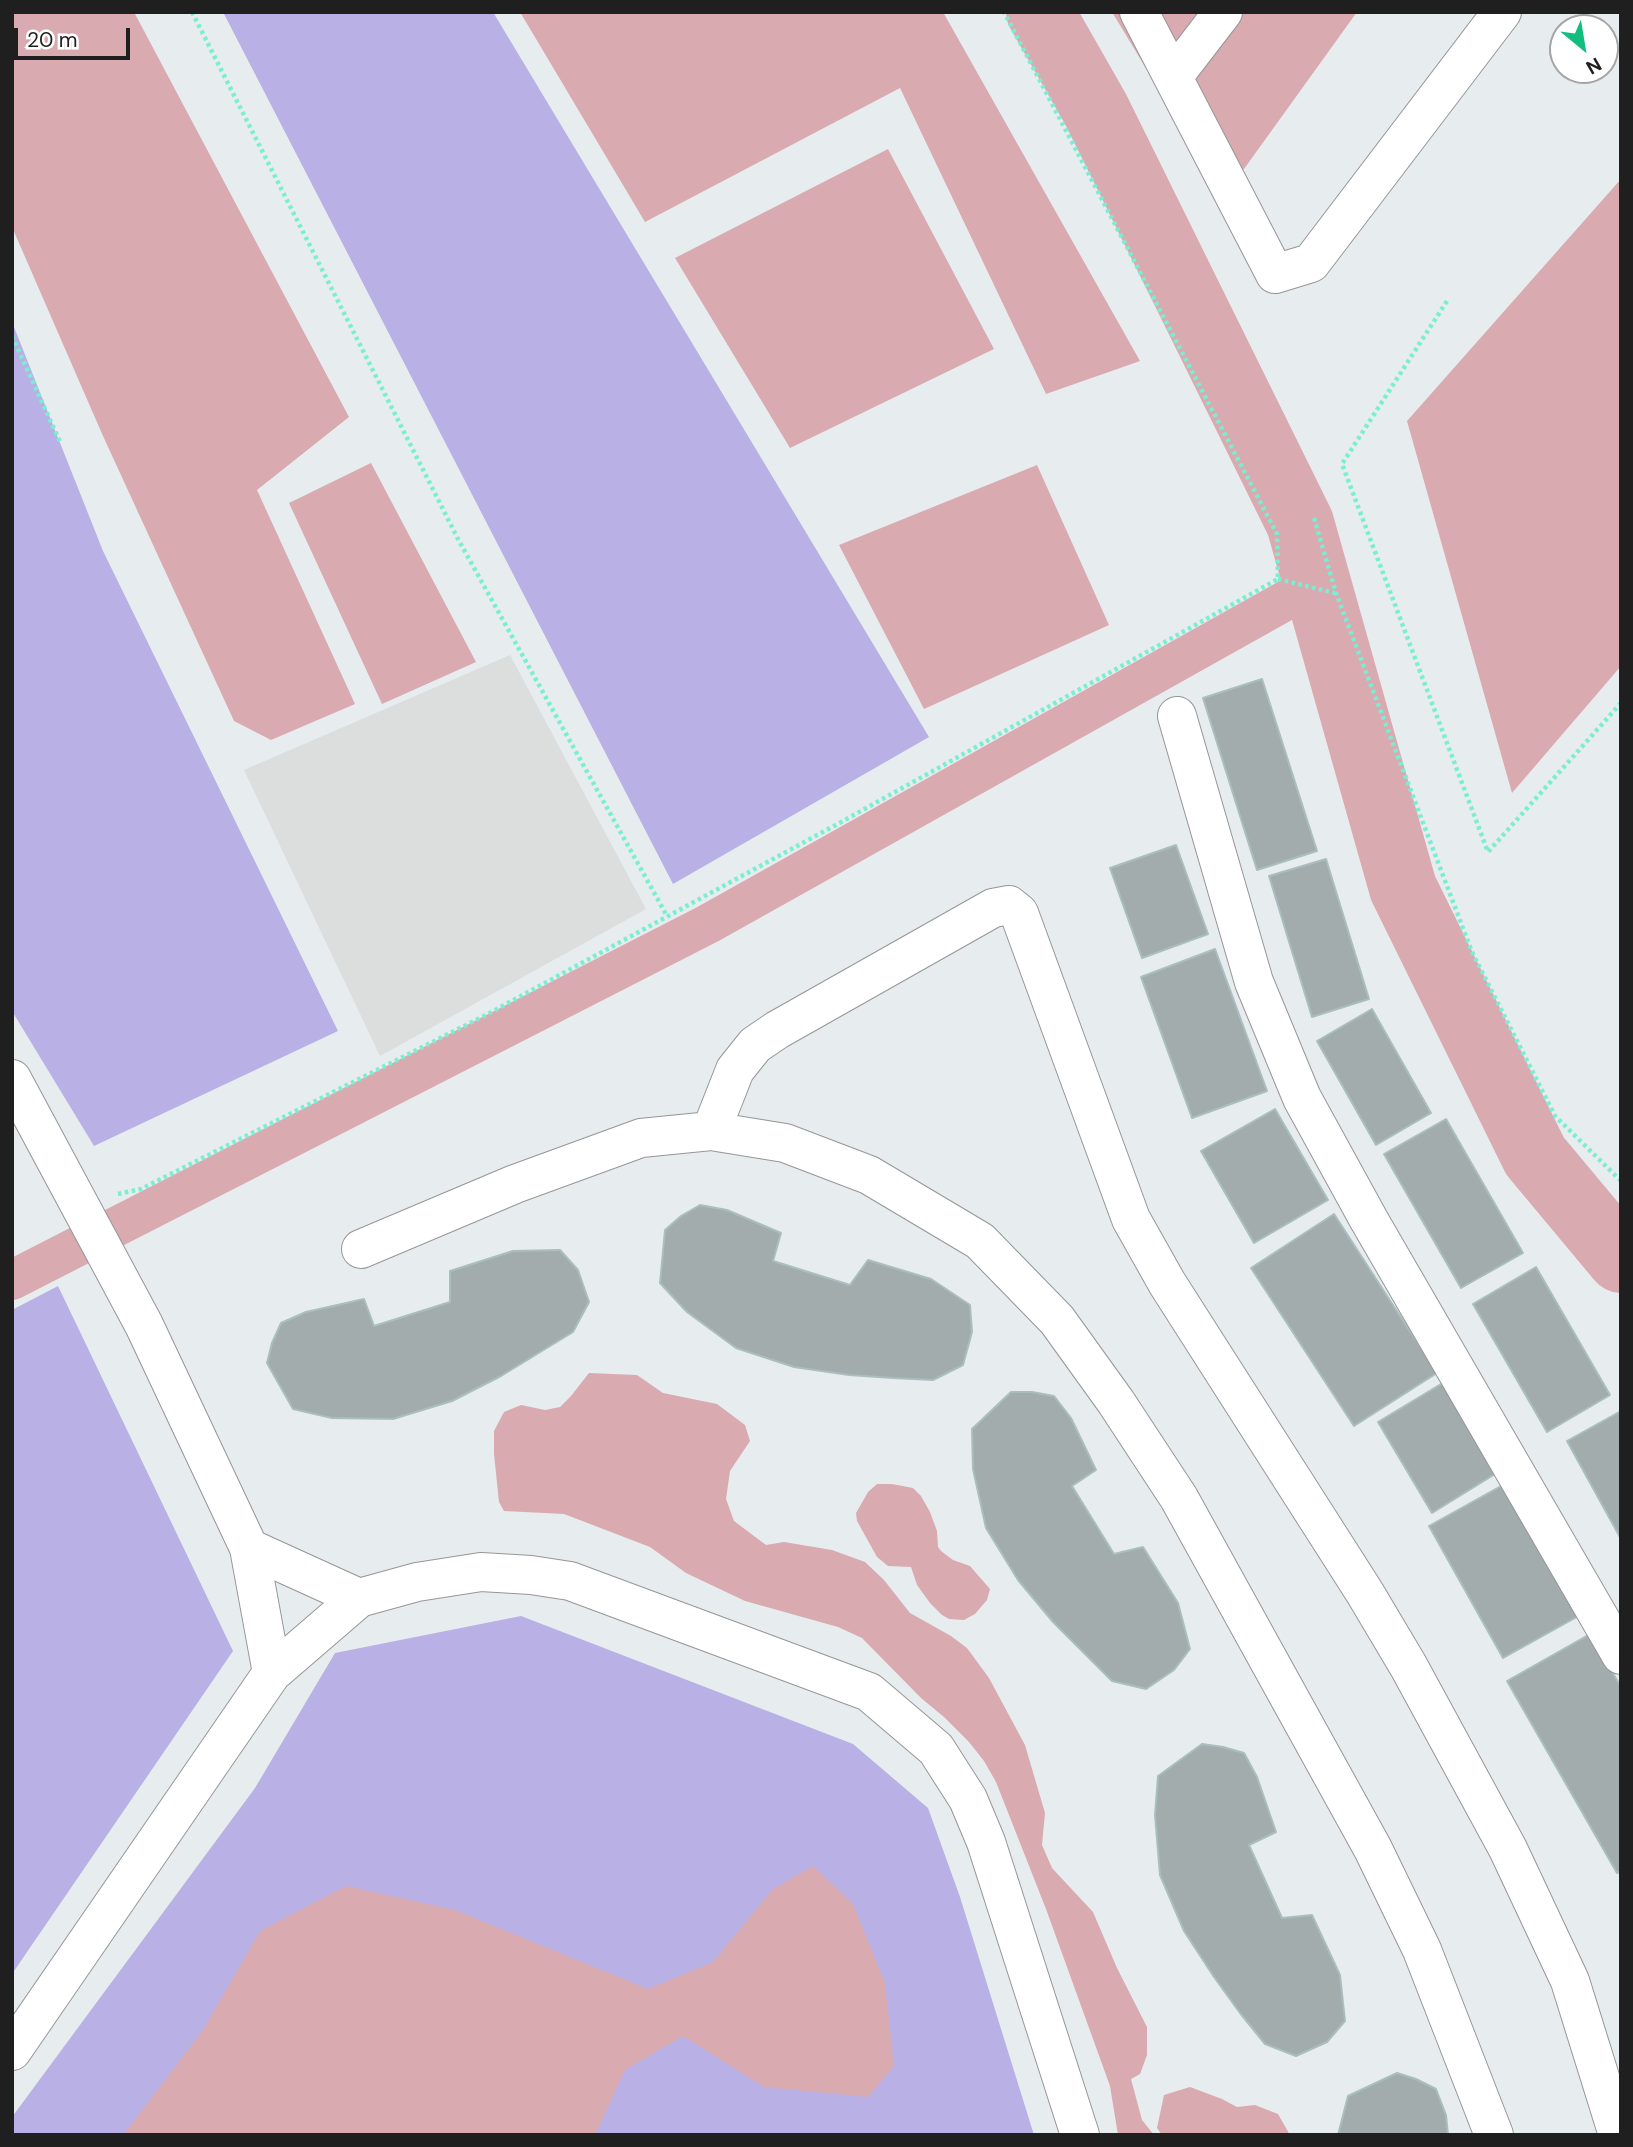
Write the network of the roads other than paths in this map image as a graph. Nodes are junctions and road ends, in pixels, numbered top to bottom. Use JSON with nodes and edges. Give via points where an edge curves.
{"nodes":[{"id":1,"x":1139,"y":12,"type":"edge"},
{"id":2,"x":1223,"y":12,"type":"edge"},
{"id":3,"x":1502,"y":12,"type":"edge"},
{"id":4,"x":1173,"y":77,"type":"junction"},
{"id":5,"x":1177,"y":716,"type":"dead end"},
{"id":6,"x":12,"y":1079,"type":"edge"},
{"id":7,"x":711,"y":1131,"type":"junction"},
{"id":8,"x":361,"y":1249,"type":"dead end"},
{"id":9,"x":249,"y":1548,"type":"junction"},
{"id":10,"x":359,"y":1598,"type":"junction"},
{"id":11,"x":1621,"y":1655,"type":"edge"},
{"id":12,"x":272,"y":1673,"type":"junction"},
{"id":13,"x":12,"y":2051,"type":"edge"},
{"id":14,"x":1080,"y":2135,"type":"edge"},
{"id":15,"x":1494,"y":2135,"type":"edge"},
{"id":16,"x":1618,"y":2135,"type":"edge"}],
"edges":[{"from":1,"to":4,"type":"street"},
{"from":2,"to":4,"type":"street"},
{"from":3,"to":4,"type":"street","via":[[1311,263],[1275,274]]},
{"from":5,"to":11,"type":"street","via":[[1254,982],[1302,1098]]},
{"from":6,"to":9,"type":"street","via":[[144,1325]]},
{"from":7,"to":8,"type":"street","via":[[641,1138]]},
{"from":7,"to":15,"type":"street","via":[[785,1143],[869,1175],[980,1241],[1057,1320],[1179,1498],[1373,1849],[1422,1950]]},
{"from":7,"to":16,"type":"street","via":[[735,1070],[755,1045],[993,908],[1009,905],[1019,914],[1131,1219],[1409,1667],[1508,1849],[1570,1982]]},
{"from":9,"to":10,"type":"street"},
{"from":9,"to":12,"type":"street"},
{"from":10,"to":12,"type":"street"},
{"from":10,"to":14,"type":"street","via":[[417,1582],[481,1572],[570,1581],[869,1692],[936,1749],[968,1799]]},
{"from":12,"to":13,"type":"street"}]}
